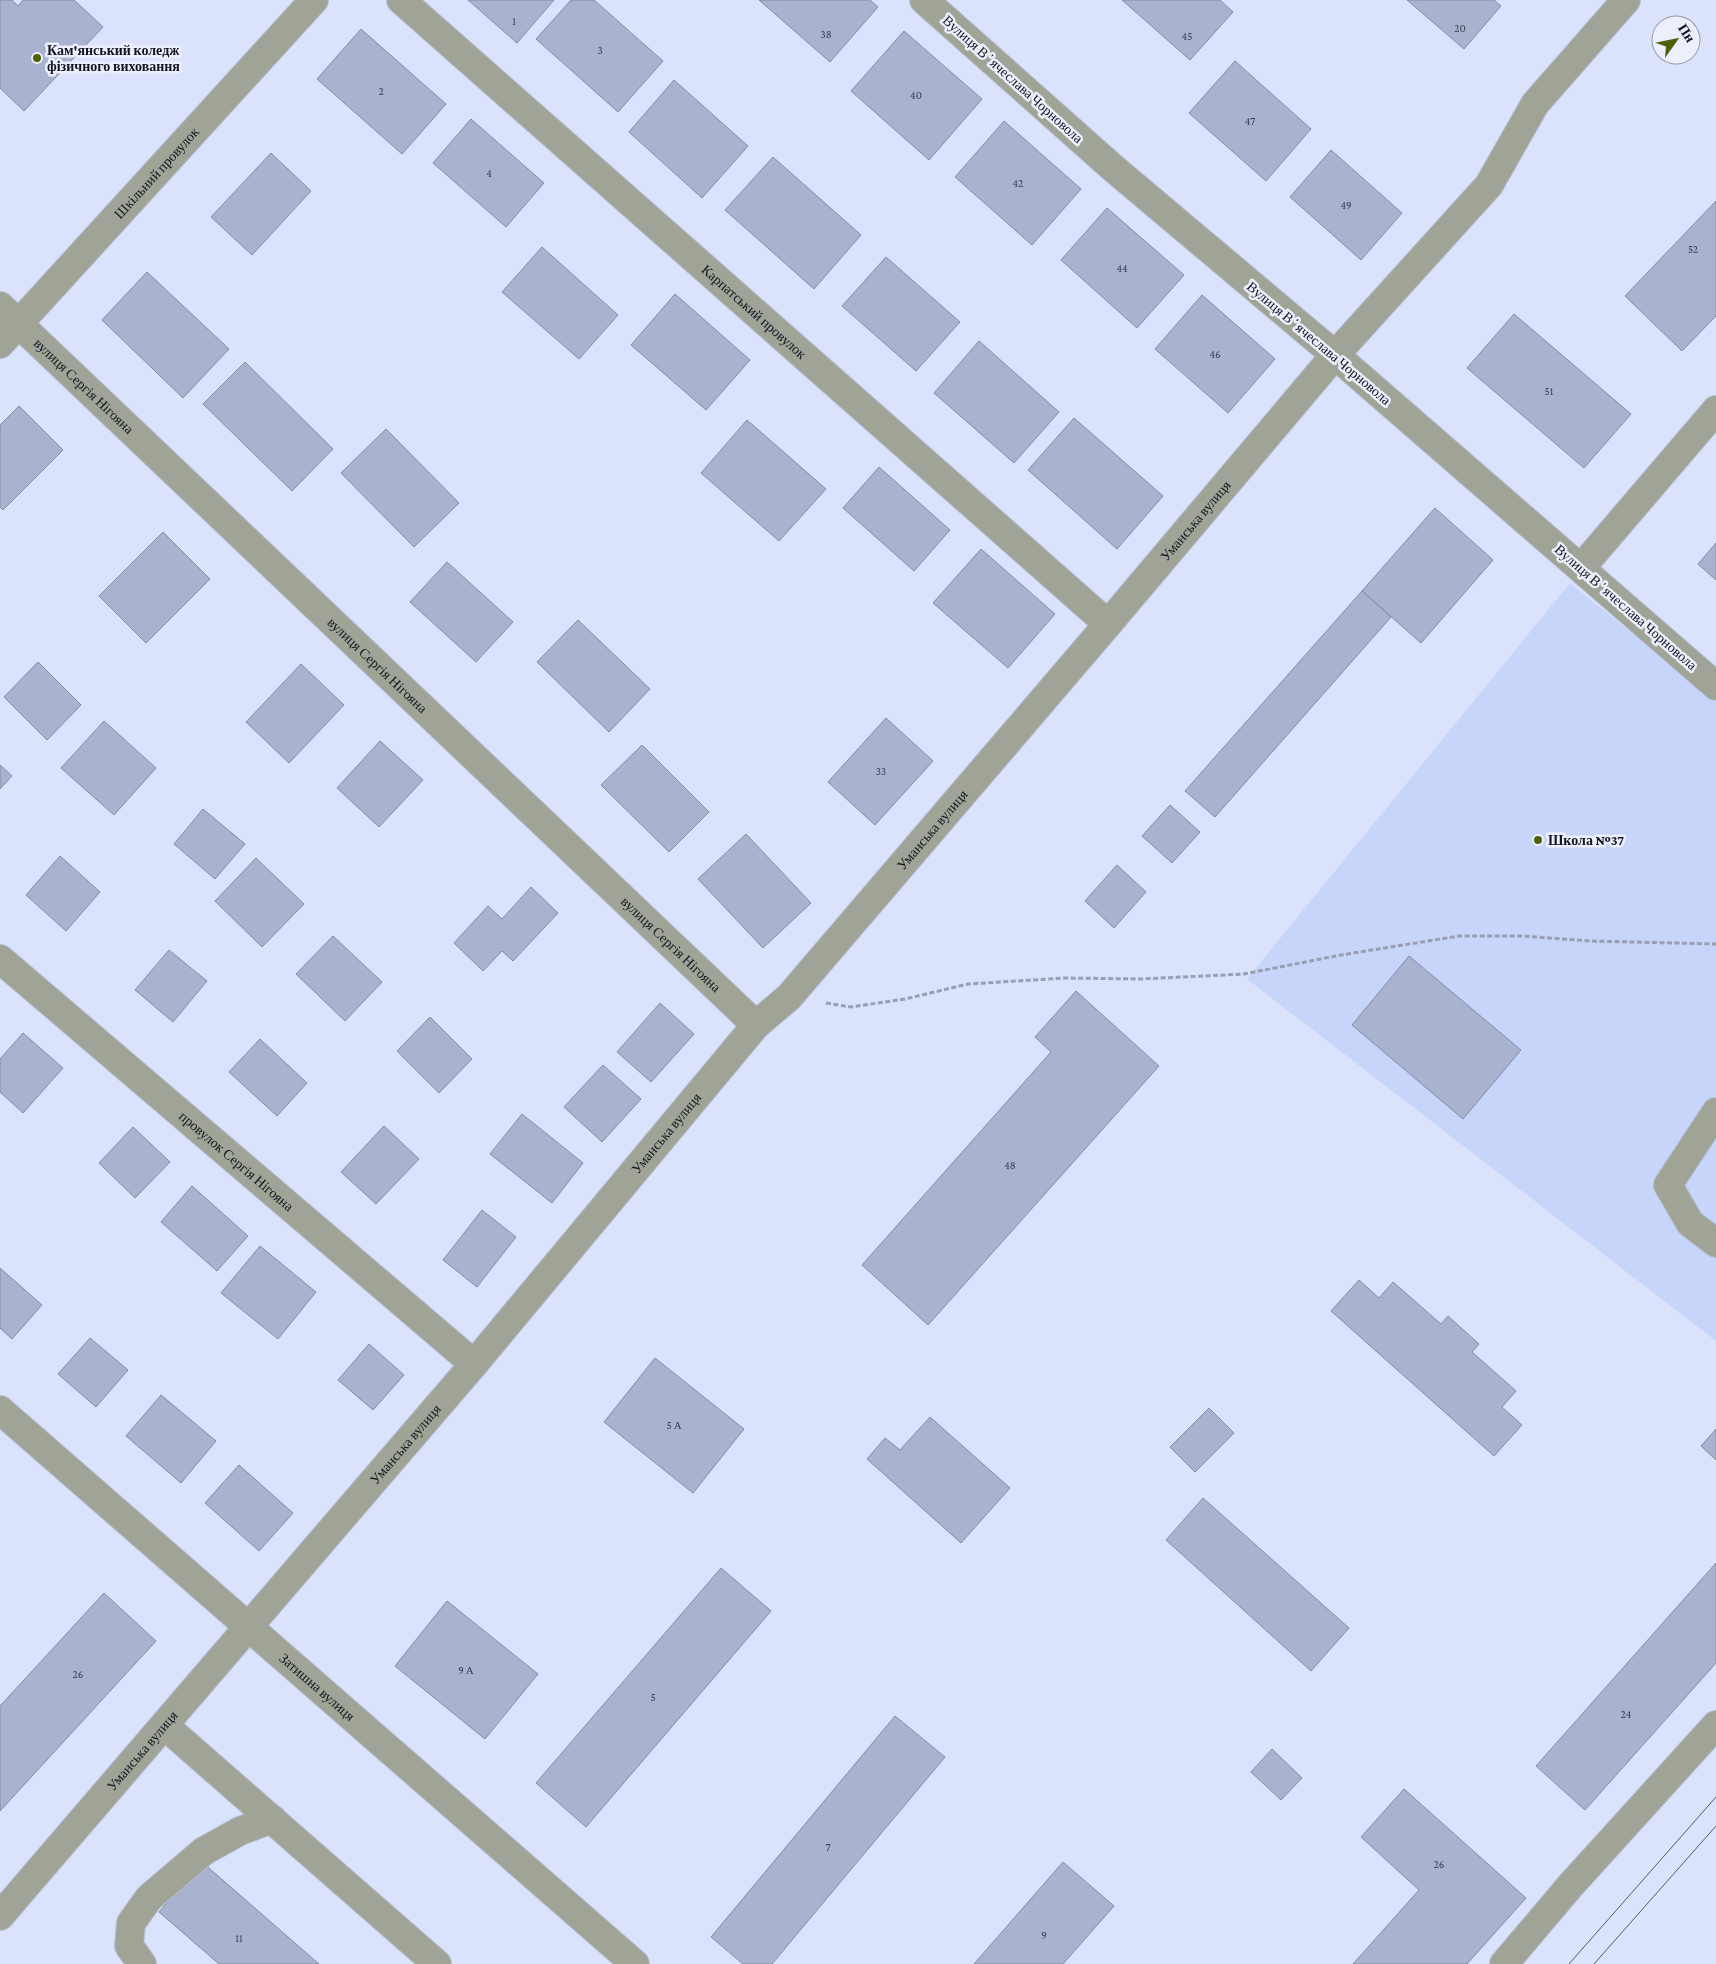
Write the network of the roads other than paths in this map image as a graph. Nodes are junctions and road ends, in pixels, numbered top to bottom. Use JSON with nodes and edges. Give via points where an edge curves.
{"nodes":[{"id":1,"x":314,"y":0,"type":"edge"},
{"id":2,"x":401,"y":0,"type":"edge"},
{"id":3,"x":924,"y":0,"type":"edge"},
{"id":4,"x":1626,"y":0,"type":"edge"},
{"id":5,"x":9,"y":315,"type":"edge"},
{"id":6,"x":0,"y":344,"type":"edge"},
{"id":7,"x":1335,"y":355,"type":"junction"},
{"id":8,"x":1716,"y":410,"type":"edge"},
{"id":9,"x":1581,"y":568,"type":"junction"},
{"id":10,"x":1108,"y":624,"type":"junction"},
{"id":11,"x":1716,"y":686,"type":"edge"},
{"id":12,"x":0,"y":959,"type":"edge"},
{"id":13,"x":756,"y":1025,"type":"junction"},
{"id":14,"x":1716,"y":1112,"type":"edge"},
{"id":15,"x":1716,"y":1243,"type":"edge"},
{"id":16,"x":474,"y":1364,"type":"junction"},
{"id":17,"x":0,"y":1410,"type":"edge"},
{"id":18,"x":249,"y":1627,"type":"junction"},
{"id":19,"x":1716,"y":1725,"type":"edge"},
{"id":20,"x":165,"y":1726,"type":"junction"},
{"id":21,"x":272,"y":1819,"type":"junction"},
{"id":22,"x":0,"y":1916,"type":"edge"},
{"id":23,"x":142,"y":1964,"type":"edge"},
{"id":24,"x":437,"y":1964,"type":"edge"},
{"id":25,"x":635,"y":1964,"type":"edge"},
{"id":26,"x":1504,"y":1964,"type":"edge"}],
"edges":[{"from":1,"to":5,"type":"street","name":"Шкільний провулок"},
{"from":2,"to":10,"type":"street","name":"Карпатський провулок"},
{"from":3,"to":7,"type":"street","name":"Вулиця Вʼячеслава Чорновола","via":[[1113,168]]},
{"from":4,"to":7,"type":"street","name":"Уманська вулиця","via":[[1535,104],[1488,185]]},
{"from":5,"to":6,"type":"street","name":"Шкільний провулок"},
{"from":5,"to":13,"type":"street","name":"вулиця Сергія Нігояна"},
{"from":7,"to":9,"type":"street","name":"Вулиця Вʼячеслава Чорновола"},
{"from":7,"to":10,"type":"street","name":"Уманська вулиця"},
{"from":8,"to":9,"type":"street"},
{"from":9,"to":11,"type":"street","name":"Вулиця Вʼячеслава Чорновола"},
{"from":10,"to":13,"type":"street","name":"Уманська вулиця","via":[[788,998]]},
{"from":12,"to":16,"type":"street","name":"провулок Сергія Нігояна"},
{"from":13,"to":16,"type":"street","name":"Уманська вулиця"},
{"from":14,"to":15,"type":"street","via":[[1668,1185],[1690,1223]]},
{"from":16,"to":18,"type":"street","name":"Уманська вулиця"},
{"from":17,"to":18,"type":"street","name":"Затишна вулиця"},
{"from":18,"to":20,"type":"street","name":"Уманська вулиця"},
{"from":18,"to":25,"type":"street","name":"Затишна вулиця"},
{"from":19,"to":26,"type":"street"},
{"from":20,"to":21,"type":"street"},
{"from":20,"to":22,"type":"street","name":"Уманська вулиця"},
{"from":21,"to":23,"type":"street","via":[[240,1831],[204,1851],[149,1898],[131,1923],[129,1946]]},
{"from":21,"to":24,"type":"street"}]}
